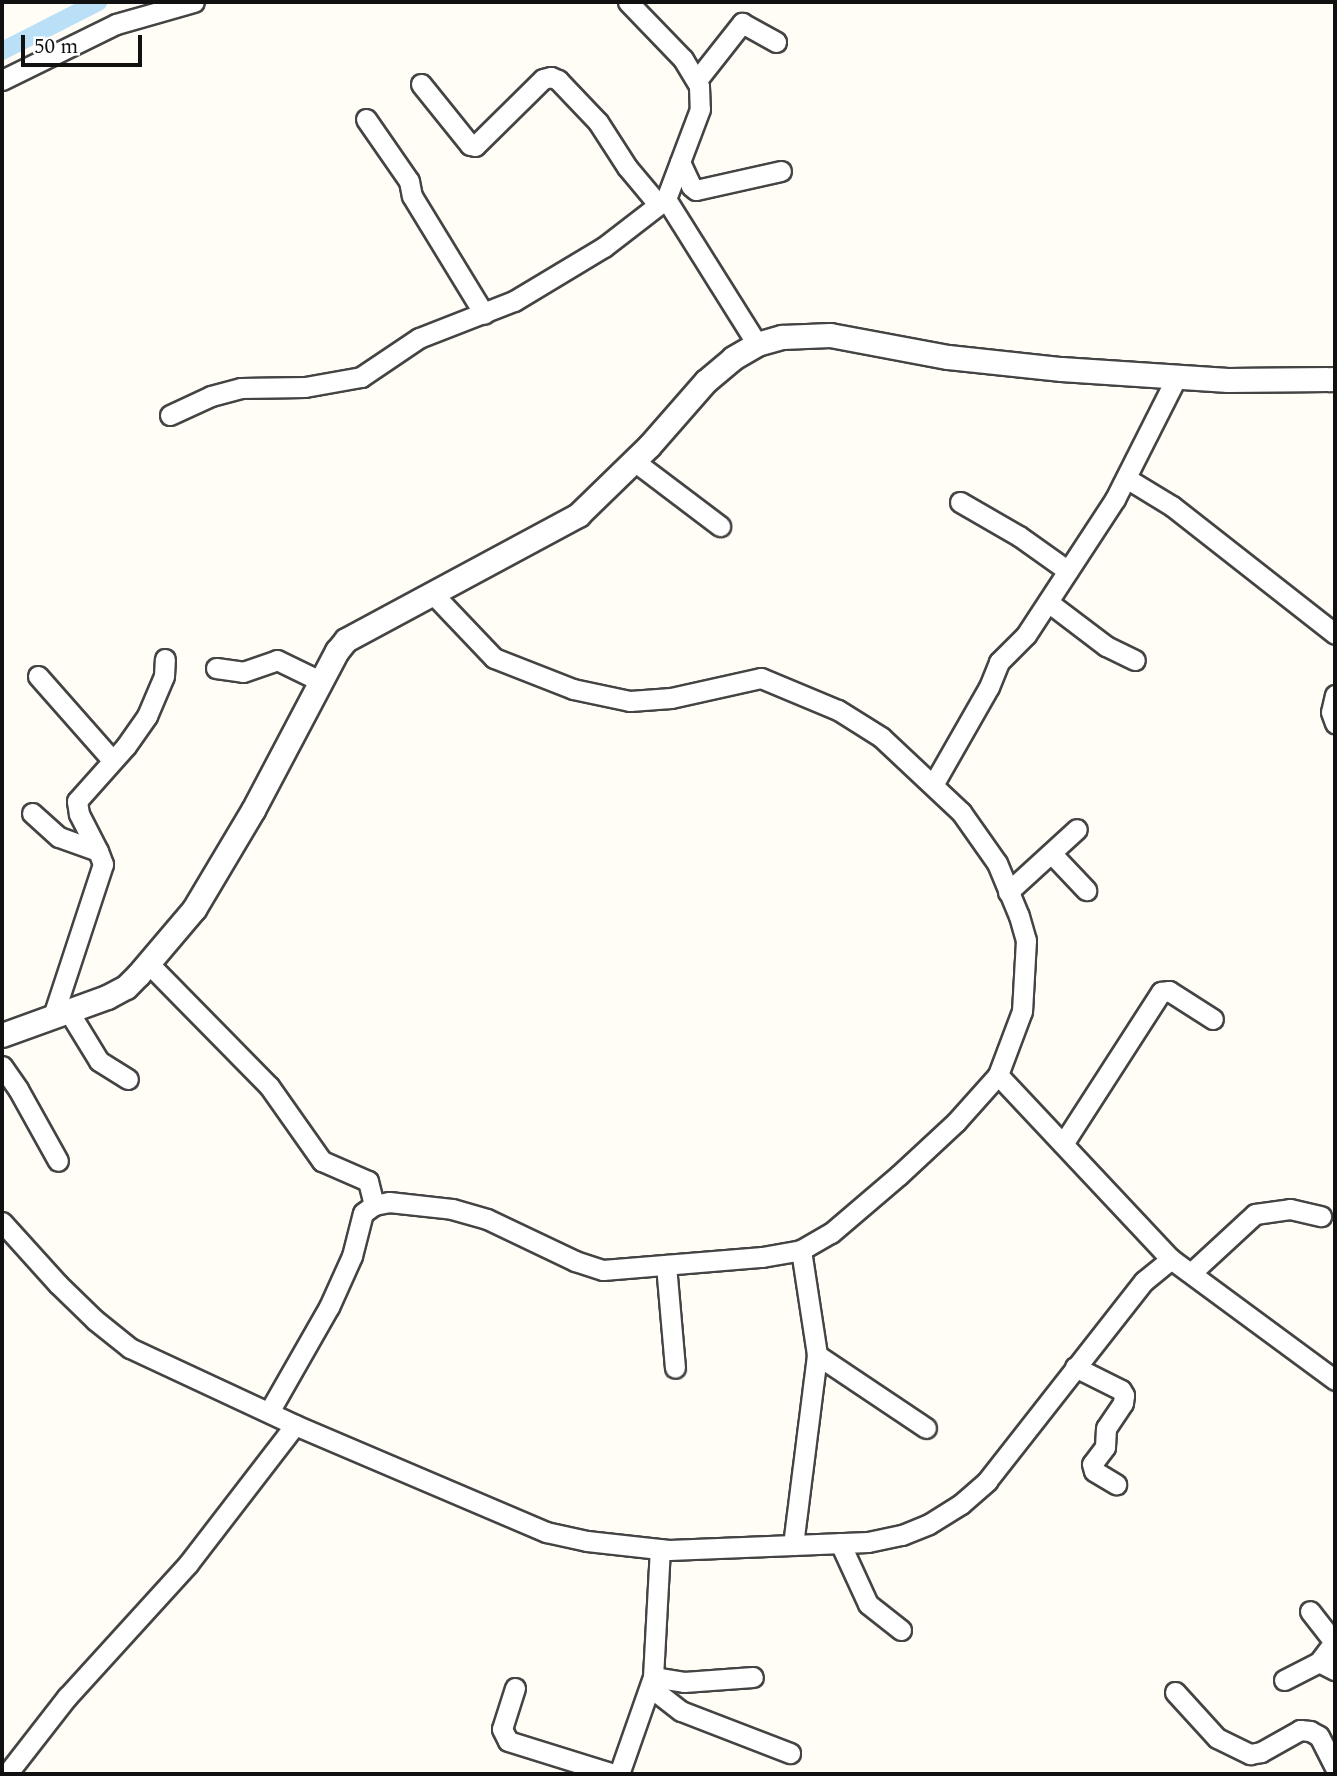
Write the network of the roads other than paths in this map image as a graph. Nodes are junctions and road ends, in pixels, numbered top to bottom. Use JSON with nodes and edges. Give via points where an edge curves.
{"nodes":[{"id":1,"x":194,"y":2,"type":"edge"},
{"id":2,"x":628,"y":2,"type":"edge"},
{"id":3,"x":776,"y":42,"type":"dead end"},
{"id":4,"x":2,"y":80,"type":"edge"},
{"id":5,"x":697,"y":80,"type":"junction"},
{"id":6,"x":421,"y":84,"type":"dead end"},
{"id":7,"x":366,"y":119,"type":"dead end"},
{"id":8,"x":680,"y":162,"type":"junction"},
{"id":9,"x":781,"y":171,"type":"dead end"},
{"id":10,"x":662,"y":202,"type":"junction"},
{"id":11,"x":484,"y":314,"type":"junction"},
{"id":12,"x":757,"y":344,"type":"junction"},
{"id":13,"x":1177,"y":376,"type":"junction"},
{"id":14,"x":1335,"y":379,"type":"edge"},
{"id":15,"x":170,"y":415,"type":"dead end"},
{"id":16,"x":634,"y":461,"type":"junction"},
{"id":17,"x":1126,"y":478,"type":"junction"},
{"id":18,"x":960,"y":502,"type":"dead end"},
{"id":19,"x":720,"y":526,"type":"dead end"},
{"id":20,"x":1068,"y":571,"type":"junction"},
{"id":21,"x":434,"y":595,"type":"junction"},
{"id":22,"x":1048,"y":602,"type":"junction"},
{"id":23,"x":1335,"y":634,"type":"edge"},
{"id":24,"x":165,"y":659,"type":"dead end"},
{"id":25,"x":1135,"y":660,"type":"dead end"},
{"id":26,"x":216,"y":668,"type":"dead end"},
{"id":27,"x":38,"y":676,"type":"dead end"},
{"id":28,"x":320,"y":681,"type":"junction"},
{"id":29,"x":1335,"y":695,"type":"edge"},
{"id":30,"x":1335,"y":723,"type":"edge"},
{"id":31,"x":112,"y":760,"type":"junction"},
{"id":32,"x":933,"y":785,"type":"junction"},
{"id":33,"x":32,"y":813,"type":"dead end"},
{"id":34,"x":1077,"y":830,"type":"dead end"},
{"id":35,"x":99,"y":851,"type":"junction"},
{"id":36,"x":1052,"y":854,"type":"junction"},
{"id":37,"x":1086,"y":890,"type":"dead end"},
{"id":38,"x":1008,"y":892,"type":"junction"},
{"id":39,"x":148,"y":963,"type":"junction"},
{"id":40,"x":61,"y":1014,"type":"junction"},
{"id":41,"x":1213,"y":1019,"type":"dead end"},
{"id":42,"x":2,"y":1035,"type":"edge"},
{"id":43,"x":2,"y":1066,"type":"edge"},
{"id":44,"x":998,"y":1075,"type":"junction"},
{"id":45,"x":128,"y":1079,"type":"dead end"},
{"id":46,"x":1063,"y":1144,"type":"junction"},
{"id":47,"x":58,"y":1161,"type":"dead end"},
{"id":48,"x":374,"y":1205,"type":"junction"},
{"id":49,"x":1321,"y":1216,"type":"dead end"},
{"id":50,"x":2,"y":1222,"type":"edge"},
{"id":51,"x":801,"y":1250,"type":"junction"},
{"id":52,"x":1171,"y":1259,"type":"junction"},
{"id":53,"x":666,"y":1265,"type":"junction"},
{"id":54,"x":1191,"y":1273,"type":"junction"},
{"id":55,"x":817,"y":1354,"type":"junction"},
{"id":56,"x":1075,"y":1367,"type":"junction"},
{"id":57,"x":675,"y":1368,"type":"dead end"},
{"id":58,"x":1335,"y":1380,"type":"edge"},
{"id":59,"x":269,"y":1412,"type":"junction"},
{"id":60,"x":295,"y":1424,"type":"junction"},
{"id":61,"x":926,"y":1429,"type":"dead end"},
{"id":62,"x":1116,"y":1484,"type":"dead end"},
{"id":63,"x":840,"y":1543,"type":"junction"},
{"id":64,"x":793,"y":1545,"type":"junction"},
{"id":65,"x":660,"y":1549,"type":"junction"},
{"id":66,"x":1310,"y":1611,"type":"dead end"},
{"id":67,"x":901,"y":1630,"type":"dead end"},
{"id":68,"x":1327,"y":1666,"type":"edge"},
{"id":69,"x":753,"y":1677,"type":"dead end"},
{"id":70,"x":1284,"y":1680,"type":"dead end"},
{"id":71,"x":651,"y":1682,"type":"junction"},
{"id":72,"x":514,"y":1688,"type":"dead end"},
{"id":73,"x":1175,"y":1692,"type":"dead end"},
{"id":74,"x":790,"y":1753,"type":"dead end"},
{"id":75,"x":1335,"y":1767,"type":"edge"},
{"id":76,"x":7,"y":1774,"type":"edge"},
{"id":77,"x":617,"y":1774,"type":"edge"}],
"edges":[{"from":1,"to":4,"type":"street","via":[[116,24]]},
{"from":2,"to":5,"type":"street"},
{"from":3,"to":5,"type":"street","via":[[742,23]]},
{"from":5,"to":8,"type":"street","via":[[700,109]]},
{"from":6,"to":10,"type":"street","via":[[470,145],[475,145],[543,79],[558,80],[598,122],[626,167]]},
{"from":7,"to":11,"type":"street","via":[[409,181],[412,196]]},
{"from":8,"to":9,"type":"street","via":[[696,190]]},
{"from":8,"to":10,"type":"street"},
{"from":10,"to":11,"type":"street","via":[[584,259]]},
{"from":10,"to":12,"type":"street"},
{"from":11,"to":15,"type":"street","via":[[419,338],[361,377],[304,387],[241,388]]},
{"from":12,"to":13,"type":"street","via":[[782,337],[830,335],[948,357]]},
{"from":12,"to":16,"type":"street","via":[[706,381]]},
{"from":13,"to":14,"type":"street"},
{"from":13,"to":17,"type":"street"},
{"from":16,"to":19,"type":"street"},
{"from":16,"to":21,"type":"street","via":[[562,526]]},
{"from":17,"to":20,"type":"street"},
{"from":17,"to":23,"type":"street","via":[[1172,506]]},
{"from":18,"to":20,"type":"street"},
{"from":20,"to":22,"type":"street"},
{"from":21,"to":28,"type":"street","via":[[346,640]]},
{"from":21,"to":32,"type":"street","via":[[494,658],[520,671],[630,701],[671,698],[761,678],[838,710],[881,737]]},
{"from":22,"to":25,"type":"street","via":[[1107,646]]},
{"from":22,"to":32,"type":"street","via":[[1026,635],[999,662]]},
{"from":24,"to":31,"type":"street","via":[[164,676],[147,716]]},
{"from":26,"to":28,"type":"street","via":[[243,672],[277,660]]},
{"from":27,"to":31,"type":"street"},
{"from":28,"to":39,"type":"street","via":[[253,810],[194,909]]},
{"from":29,"to":30,"type":"street","via":[[1331,712]]},
{"from":31,"to":35,"type":"street","via":[[77,801]]},
{"from":32,"to":38,"type":"street","via":[[981,838],[998,863]]},
{"from":33,"to":35,"type":"street","via":[[59,837]]},
{"from":34,"to":36,"type":"street"},
{"from":35,"to":40,"type":"street","via":[[103,864]]},
{"from":36,"to":37,"type":"street"},
{"from":36,"to":38,"type":"street"},
{"from":38,"to":44,"type":"street","via":[[1027,940],[1026,966],[1022,1011]]},
{"from":39,"to":40,"type":"street","via":[[126,987]]},
{"from":39,"to":48,"type":"street","via":[[269,1086],[322,1161],[368,1181]]},
{"from":40,"to":42,"type":"street"},
{"from":40,"to":45,"type":"street","via":[[99,1061]]},
{"from":41,"to":46,"type":"street","via":[[1169,991],[1161,992]]},
{"from":43,"to":47,"type":"street"},
{"from":44,"to":46,"type":"street"},
{"from":44,"to":51,"type":"street","via":[[899,1175],[831,1233]]},
{"from":46,"to":52,"type":"street"},
{"from":48,"to":53,"type":"street","via":[[389,1202],[452,1209],[487,1219],[591,1268]]},
{"from":48,"to":59,"type":"street","via":[[363,1213],[352,1256],[329,1307]]},
{"from":49,"to":54,"type":"street","via":[[1290,1209],[1255,1214]]},
{"from":50,"to":59,"type":"street","via":[[95,1320],[130,1348]]},
{"from":51,"to":53,"type":"street"},
{"from":51,"to":55,"type":"street"},
{"from":52,"to":54,"type":"street"},
{"from":52,"to":56,"type":"street","via":[[1144,1281]]},
{"from":53,"to":57,"type":"street"},
{"from":54,"to":58,"type":"street"},
{"from":55,"to":61,"type":"street"},
{"from":55,"to":64,"type":"street"},
{"from":56,"to":62,"type":"street","via":[[1124,1395],[1107,1428],[1105,1447],[1092,1464],[1094,1471]]},
{"from":56,"to":63,"type":"street","via":[[987,1481],[961,1504],[902,1535]]},
{"from":59,"to":60,"type":"street"},
{"from":60,"to":65,"type":"street","via":[[546,1532]]},
{"from":60,"to":76,"type":"street","via":[[188,1563],[67,1697]]},
{"from":63,"to":64,"type":"street"},
{"from":63,"to":67,"type":"street","via":[[868,1604]]},
{"from":64,"to":65,"type":"street"},
{"from":65,"to":71,"type":"street"},
{"from":66,"to":68,"type":"street","via":[[1335,1642]]},
{"from":68,"to":70,"type":"street"},
{"from":69,"to":71,"type":"street"},
{"from":71,"to":74,"type":"street","via":[[681,1711]]},
{"from":71,"to":77,"type":"street"},
{"from":72,"to":77,"type":"street","via":[[502,1729],[508,1741]]},
{"from":73,"to":75,"type":"street","via":[[1217,1738],[1250,1754],[1300,1730],[1310,1731],[1318,1736]]}]}
